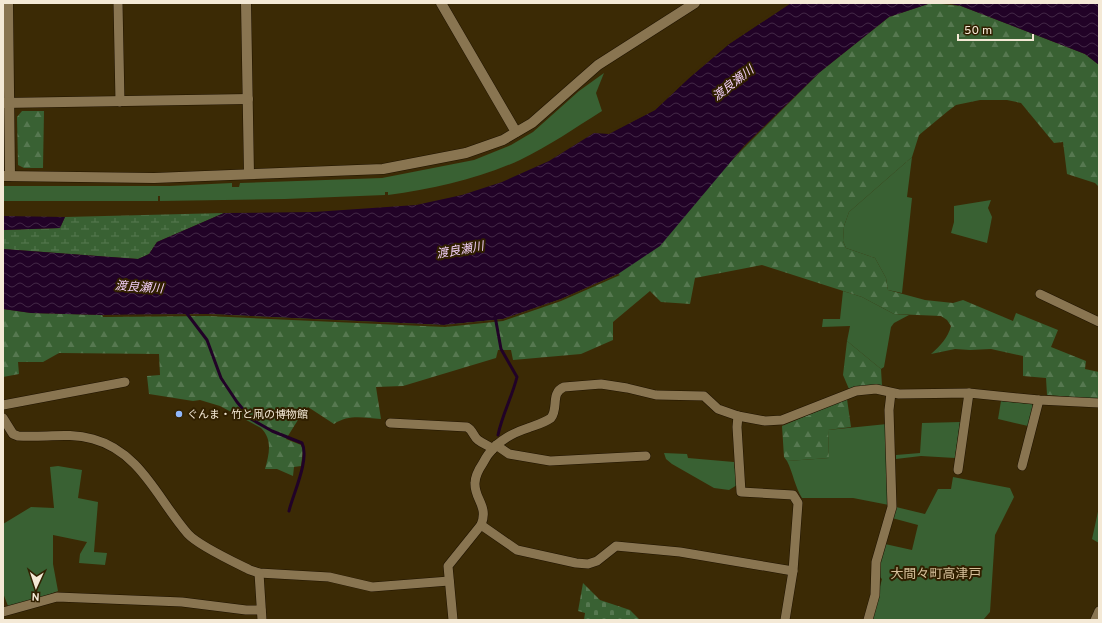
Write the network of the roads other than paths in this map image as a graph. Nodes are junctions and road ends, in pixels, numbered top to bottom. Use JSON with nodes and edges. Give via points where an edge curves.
{"nodes":[{"id":1,"x":8,"y":3,"type":"edge"},
{"id":2,"x":118,"y":3,"type":"edge"},
{"id":3,"x":246,"y":3,"type":"edge"},
{"id":4,"x":442,"y":3,"type":"edge"},
{"id":5,"x":695,"y":3,"type":"edge"},
{"id":6,"x":248,"y":100,"type":"junction"},
{"id":7,"x":120,"y":102,"type":"junction"},
{"id":8,"x":6,"y":103,"type":"edge"},
{"id":9,"x":516,"y":132,"type":"junction"},
{"id":10,"x":249,"y":174,"type":"junction"},
{"id":11,"x":6,"y":176,"type":"edge"},
{"id":12,"x":1040,"y":294,"type":"dead end"},
{"id":13,"x":1099,"y":322,"type":"edge"},
{"id":14,"x":125,"y":382,"type":"dead end"},
{"id":15,"x":891,"y":393,"type":"junction"},
{"id":16,"x":968,"y":393,"type":"junction"},
{"id":17,"x":1039,"y":400,"type":"junction"},
{"id":18,"x":1099,"y":402,"type":"edge"},
{"id":19,"x":3,"y":405,"type":"edge"},
{"id":20,"x":738,"y":416,"type":"junction"},
{"id":21,"x":3,"y":418,"type":"edge"},
{"id":22,"x":390,"y":423,"type":"dead end"},
{"id":23,"x":494,"y":447,"type":"junction"},
{"id":24,"x":646,"y":456,"type":"dead end"},
{"id":25,"x":1022,"y":466,"type":"dead end"},
{"id":26,"x":958,"y":470,"type":"dead end"},
{"id":27,"x":481,"y":525,"type":"junction"},
{"id":28,"x":793,"y":571,"type":"junction"},
{"id":29,"x":259,"y":573,"type":"junction"},
{"id":30,"x":449,"y":581,"type":"junction"},
{"id":31,"x":261,"y":610,"type":"junction"},
{"id":32,"x":1099,"y":611,"type":"edge"},
{"id":33,"x":3,"y":612,"type":"edge"},
{"id":34,"x":262,"y":620,"type":"edge"},
{"id":35,"x":453,"y":620,"type":"edge"},
{"id":36,"x":785,"y":620,"type":"edge"},
{"id":37,"x":868,"y":620,"type":"edge"},
{"id":38,"x":1095,"y":620,"type":"edge"}],
"edges":[{"from":1,"to":8,"type":"street"},
{"from":2,"to":7,"type":"street"},
{"from":3,"to":6,"type":"street"},
{"from":4,"to":9,"type":"street"},
{"from":5,"to":9,"type":"street","via":[[598,65],[544,113]]},
{"from":6,"to":7,"type":"street"},
{"from":6,"to":10,"type":"street"},
{"from":7,"to":8,"type":"street"},
{"from":8,"to":11,"type":"street"},
{"from":9,"to":10,"type":"street","via":[[483,148],[405,166]]},
{"from":10,"to":11,"type":"street","via":[[154,178]]},
{"from":12,"to":13,"type":"street"},
{"from":14,"to":19,"type":"street"},
{"from":15,"to":16,"type":"street"},
{"from":15,"to":20,"type":"street","via":[[876,389],[860,390],[774,421]]},
{"from":15,"to":37,"type":"street","via":[[892,507],[876,562],[875,595]]},
{"from":16,"to":17,"type":"street"},
{"from":16,"to":26,"type":"street"},
{"from":17,"to":18,"type":"street"},
{"from":17,"to":25,"type":"street"},
{"from":20,"to":23,"type":"street","via":[[718,410],[704,396],[656,395],[627,388],[591,384],[559,389],[551,418],[516,433]]},
{"from":20,"to":28,"type":"street","via":[[741,492],[793,495],[798,503]]},
{"from":21,"to":29,"type":"street","via":[[13,434],[18,436],[82,436],[117,450],[144,474],[192,538]]},
{"from":22,"to":23,"type":"street","via":[[467,428],[478,440]]},
{"from":23,"to":24,"type":"street","via":[[509,454],[550,461]]},
{"from":23,"to":27,"type":"street","via":[[477,473],[475,483],[484,513]]},
{"from":27,"to":28,"type":"street","via":[[517,550],[576,563],[588,564],[597,561],[616,546],[685,553]]},
{"from":27,"to":30,"type":"street","via":[[449,564]]},
{"from":28,"to":36,"type":"street"},
{"from":29,"to":30,"type":"street","via":[[328,577],[372,587]]},
{"from":29,"to":31,"type":"street"},
{"from":30,"to":35,"type":"street"},
{"from":31,"to":33,"type":"street","via":[[182,602],[57,597]]},
{"from":31,"to":34,"type":"street"},
{"from":32,"to":38,"type":"street"}]}
